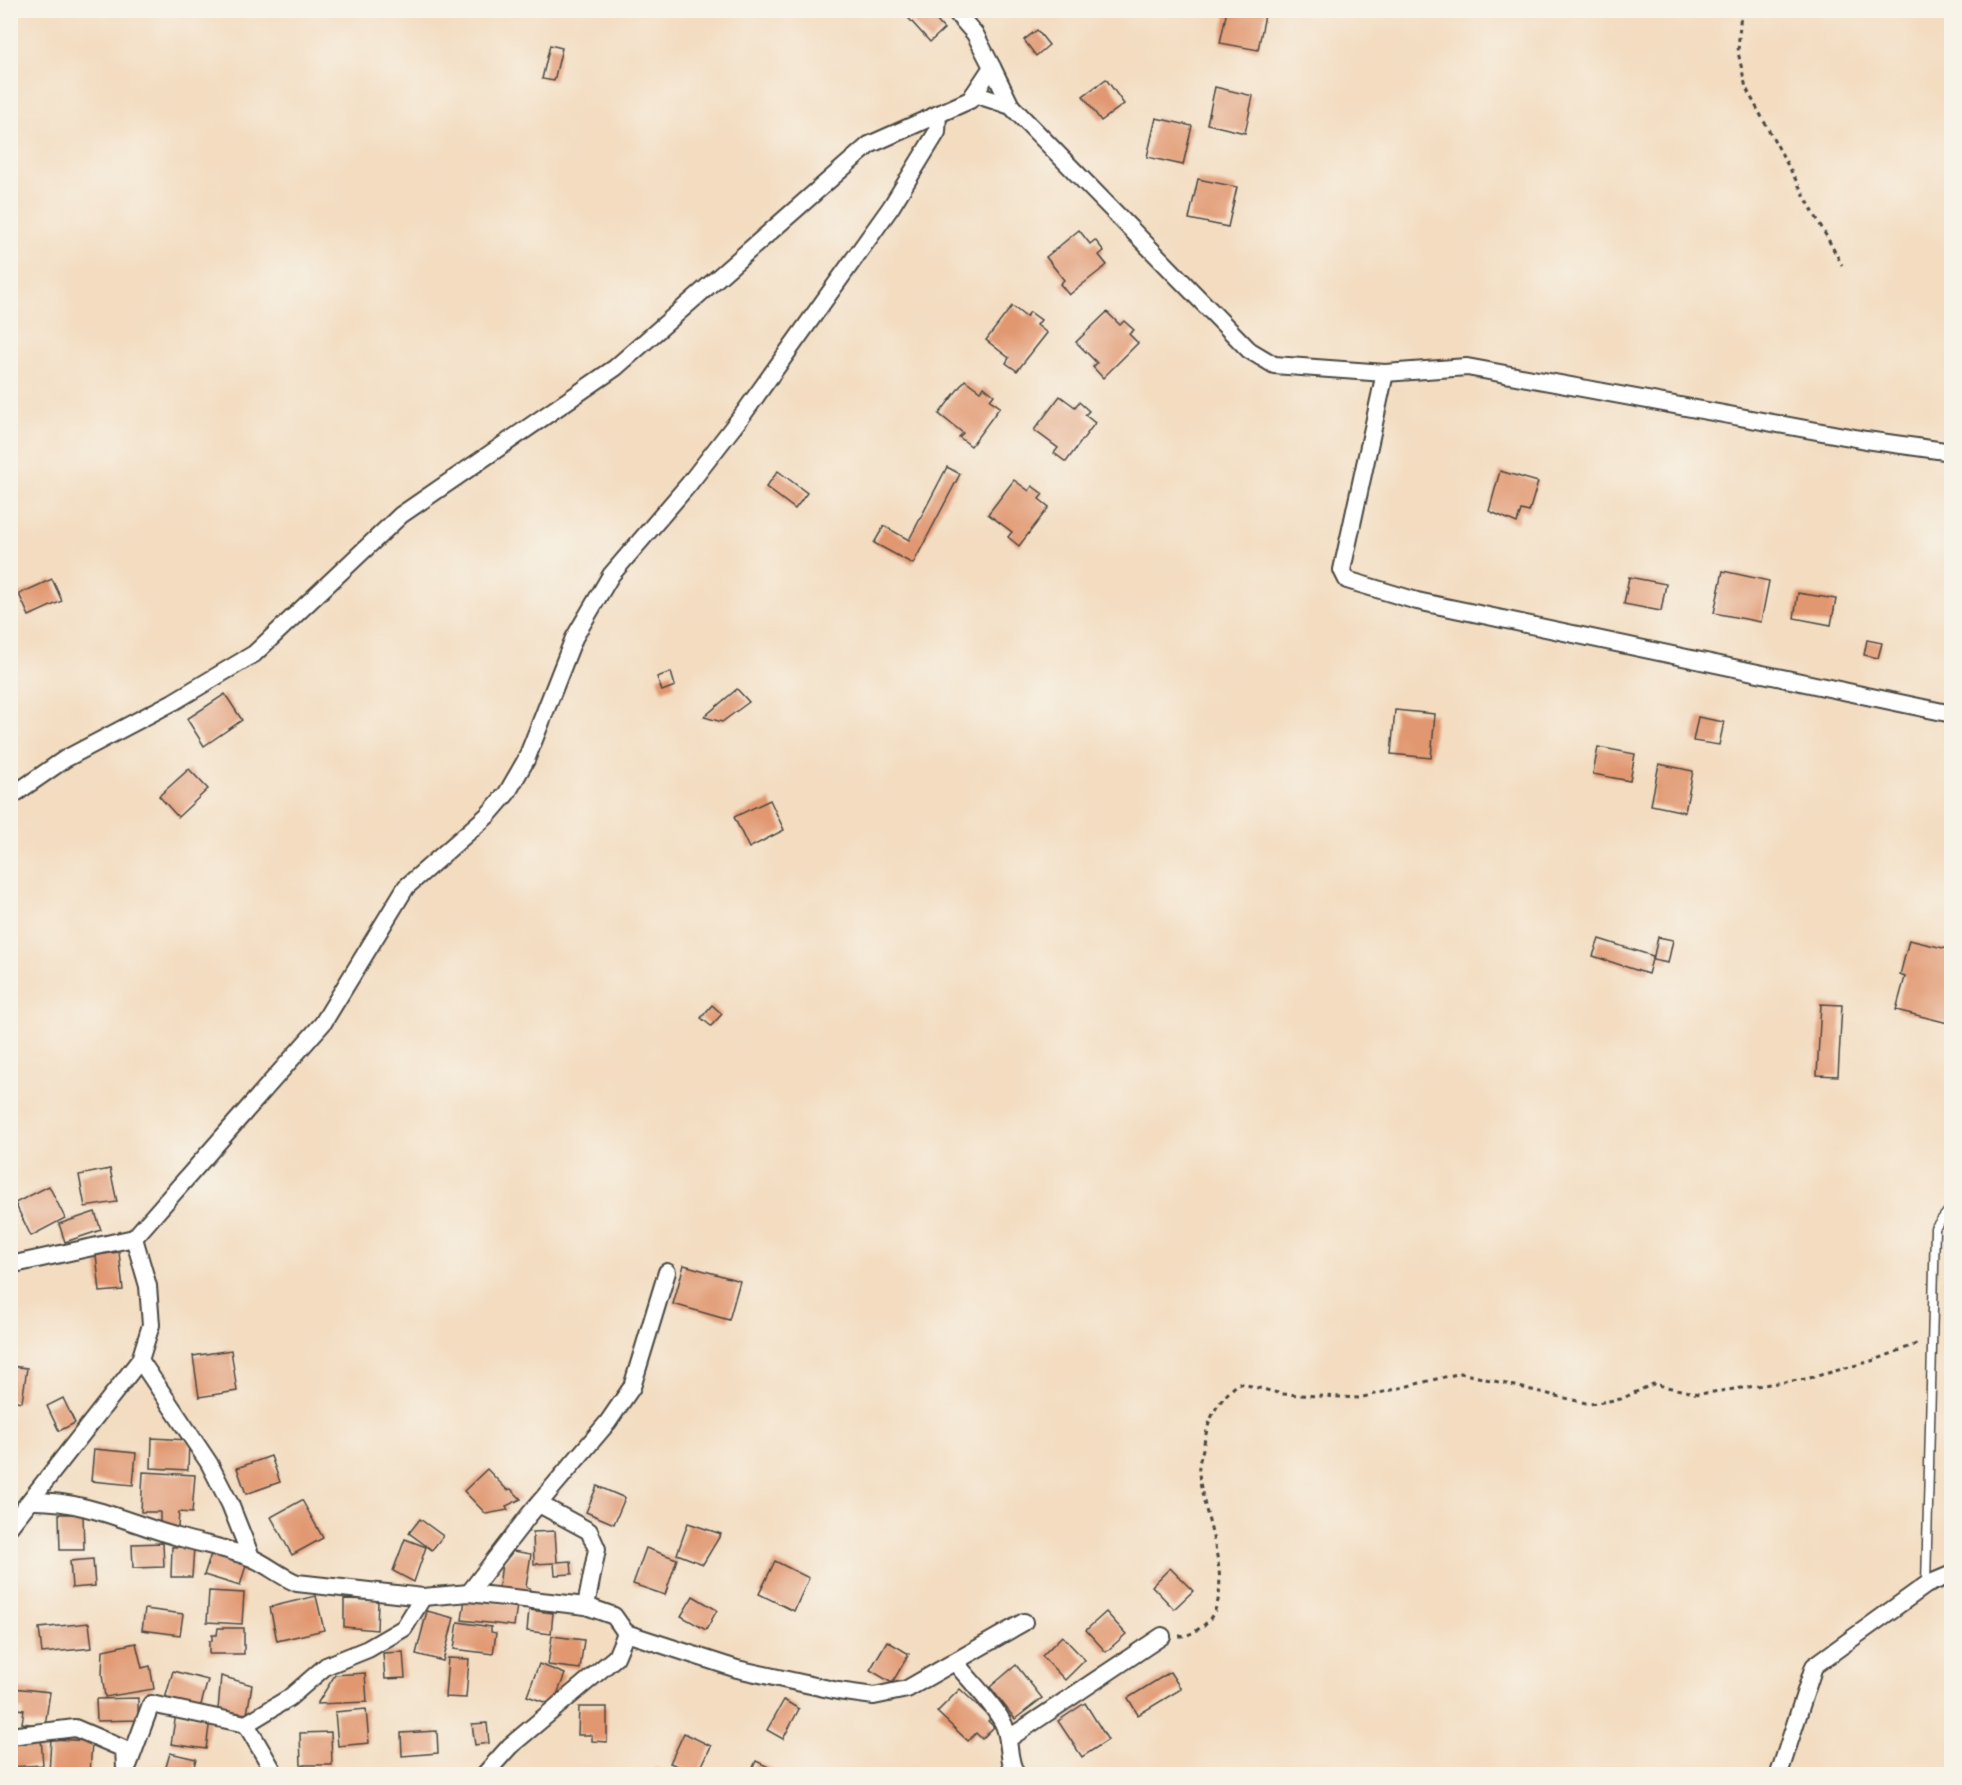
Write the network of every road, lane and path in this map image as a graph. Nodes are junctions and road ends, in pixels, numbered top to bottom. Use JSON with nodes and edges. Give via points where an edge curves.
{"nodes":[{"id":1,"x":954,"y":10,"type":"edge"},
{"id":2,"x":1741,"y":10,"type":"edge"},
{"id":3,"x":992,"y":67,"type":"junction"},
{"id":4,"x":974,"y":94,"type":"junction"},
{"id":5,"x":1011,"y":106,"type":"junction"},
{"id":6,"x":938,"y":114,"type":"junction"},
{"id":7,"x":1842,"y":265,"type":"dead end"},
{"id":8,"x":1385,"y":373,"type":"junction"},
{"id":9,"x":1952,"y":452,"type":"edge"},
{"id":10,"x":1952,"y":714,"type":"edge"},
{"id":11,"x":10,"y":797,"type":"edge"},
{"id":12,"x":1952,"y":1206,"type":"edge"},
{"id":13,"x":134,"y":1238,"type":"junction"},
{"id":14,"x":10,"y":1266,"type":"edge"},
{"id":15,"x":666,"y":1272,"type":"dead end"},
{"id":16,"x":1932,"y":1337,"type":"junction"},
{"id":17,"x":140,"y":1360,"type":"junction"},
{"id":18,"x":32,"y":1501,"type":"junction"},
{"id":19,"x":539,"y":1504,"type":"junction"},
{"id":20,"x":10,"y":1526,"type":"edge"},
{"id":21,"x":251,"y":1557,"type":"junction"},
{"id":22,"x":1952,"y":1574,"type":"edge"},
{"id":23,"x":1926,"y":1586,"type":"junction"},
{"id":24,"x":469,"y":1593,"type":"junction"},
{"id":25,"x":423,"y":1597,"type":"junction"},
{"id":26,"x":586,"y":1606,"type":"junction"},
{"id":27,"x":1024,"y":1622,"type":"dead end"},
{"id":28,"x":626,"y":1633,"type":"junction"},
{"id":29,"x":1162,"y":1636,"type":"joint"},
{"id":30,"x":954,"y":1662,"type":"junction"},
{"id":31,"x":246,"y":1724,"type":"junction"},
{"id":32,"x":10,"y":1736,"type":"edge"},
{"id":33,"x":1008,"y":1739,"type":"junction"},
{"id":34,"x":125,"y":1774,"type":"edge"},
{"id":35,"x":275,"y":1774,"type":"edge"},
{"id":36,"x":485,"y":1774,"type":"edge"},
{"id":37,"x":1016,"y":1774,"type":"edge"},
{"id":38,"x":1779,"y":1774,"type":"edge"}],
"edges":[{"from":1,"to":3,"type":"street","via":[[975,34]]},
{"from":2,"to":7,"type":"path","via":[[1738,52],[1746,88]]},
{"from":3,"to":4,"type":"street"},
{"from":3,"to":5,"type":"street"},
{"from":4,"to":5,"type":"street"},
{"from":4,"to":6,"type":"street"},
{"from":5,"to":8,"type":"street","via":[[1249,350],[1274,365]]},
{"from":6,"to":11,"type":"street","via":[[869,146],[615,368],[401,515],[254,654],[65,759]]},
{"from":6,"to":13,"type":"street","via":[[937,132],[891,207],[744,413],[611,575],[574,638],[526,760],[507,793],[488,815],[406,887],[323,1023]]},
{"from":8,"to":9,"type":"street","via":[[1467,367],[1866,440]]},
{"from":8,"to":10,"type":"street","via":[[1342,570],[1347,580],[1417,601]]},
{"from":12,"to":16,"type":"lane","via":[[1935,1228]]},
{"from":13,"to":14,"type":"street"},
{"from":13,"to":17,"type":"street","via":[[148,1286],[151,1325]]},
{"from":15,"to":19,"type":"street","via":[[632,1387]]},
{"from":16,"to":23,"type":"lane"},
{"from":16,"to":29,"type":"path","via":[[1875,1360],[1806,1379],[1699,1394],[1653,1384],[1621,1399],[1590,1404],[1461,1373],[1359,1398],[1282,1394],[1239,1383],[1208,1420],[1199,1471],[1221,1596],[1208,1622],[1188,1636]]},
{"from":17,"to":18,"type":"street"},
{"from":17,"to":21,"type":"street","via":[[209,1463]]},
{"from":18,"to":20,"type":"street"},
{"from":18,"to":21,"type":"street","via":[[83,1505]]},
{"from":19,"to":24,"type":"street"},
{"from":19,"to":26,"type":"street","via":[[589,1531],[597,1549]]},
{"from":21,"to":25,"type":"street","via":[[297,1583]]},
{"from":22,"to":23,"type":"street"},
{"from":23,"to":38,"type":"street","via":[[1814,1666]]},
{"from":24,"to":25,"type":"street"},
{"from":24,"to":26,"type":"street"},
{"from":25,"to":31,"type":"street","via":[[404,1628],[368,1649],[326,1666],[289,1698]]},
{"from":26,"to":28,"type":"street","via":[[614,1616]]},
{"from":27,"to":30,"type":"street"},
{"from":28,"to":30,"type":"street","via":[[737,1669],[874,1696],[907,1689]]},
{"from":28,"to":36,"type":"street","via":[[616,1658],[510,1746]]},
{"from":29,"to":33,"type":"street"},
{"from":30,"to":33,"type":"street","via":[[1003,1723]]},
{"from":31,"to":34,"type":"street","via":[[151,1704]]},
{"from":31,"to":35,"type":"street"},
{"from":32,"to":34,"type":"street","via":[[75,1728],[124,1749]]},
{"from":33,"to":37,"type":"street","via":[[1010,1763]]}]}
